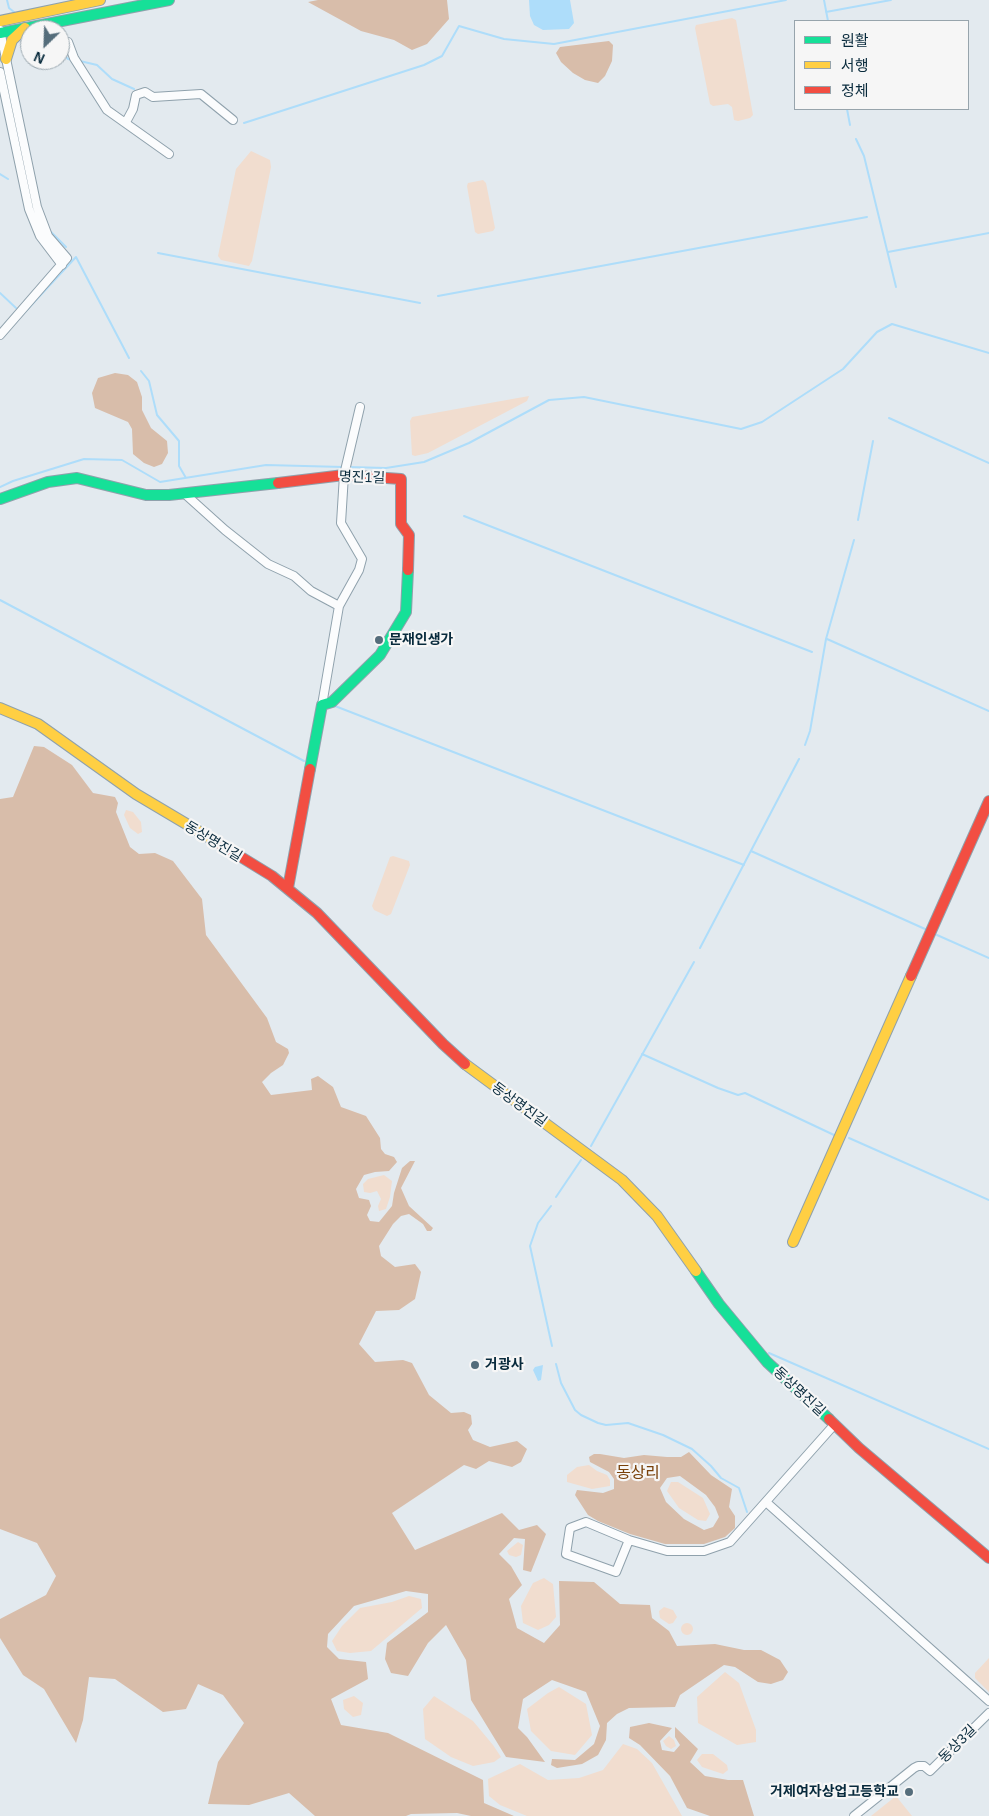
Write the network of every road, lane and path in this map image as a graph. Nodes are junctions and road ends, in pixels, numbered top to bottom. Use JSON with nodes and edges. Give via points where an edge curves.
{"nodes":[{"id":1,"x":100,"y":0,"type":"edge"},
{"id":2,"x":169,"y":0,"type":"edge"},
{"id":3,"x":63,"y":20,"type":"edge"},
{"id":4,"x":0,"y":21,"type":"edge"},
{"id":5,"x":20,"y":28,"type":"edge"},
{"id":6,"x":0,"y":31,"type":"edge"},
{"id":7,"x":20,"y":33,"type":"edge"},
{"id":8,"x":70,"y":47,"type":"edge"},
{"id":9,"x":6,"y":59,"type":"junction"},
{"id":10,"x":0,"y":72,"type":"edge"},
{"id":11,"x":233,"y":120,"type":"dead end"},
{"id":12,"x":126,"y":122,"type":"junction"},
{"id":13,"x":169,"y":154,"type":"dead end"},
{"id":14,"x":65,"y":262,"type":"junction"},
{"id":15,"x":0,"y":335,"type":"edge"},
{"id":16,"x":360,"y":407,"type":"dead end"},
{"id":17,"x":344,"y":475,"type":"junction"},
{"id":18,"x":185,"y":494,"type":"junction"},
{"id":19,"x":0,"y":499,"type":"edge"},
{"id":20,"x":339,"y":606,"type":"junction"},
{"id":21,"x":322,"y":705,"type":"junction"},
{"id":22,"x":0,"y":708,"type":"edge"},
{"id":23,"x":989,"y":801,"type":"edge"},
{"id":24,"x":288,"y":888,"type":"junction"},
{"id":25,"x":794,"y":1242,"type":"dead end"},
{"id":26,"x":834,"y":1425,"type":"junction"},
{"id":27,"x":766,"y":1502,"type":"junction"},
{"id":28,"x":629,"y":1540,"type":"junction"},
{"id":29,"x":989,"y":1558,"type":"edge"},
{"id":30,"x":989,"y":1701,"type":"edge"},
{"id":31,"x":989,"y":1713,"type":"edge"},
{"id":32,"x":854,"y":1816,"type":"edge"}],
"edges":[{"from":1,"to":4,"type":"street"},
{"from":2,"to":3,"type":"street"},
{"from":5,"to":6,"type":"street"},
{"from":6,"to":9,"type":"street"},
{"from":7,"to":9,"type":"street","via":[[12,40]]},
{"from":8,"to":12,"type":"street","via":[[107,110]]},
{"from":9,"to":14,"type":"street","via":[[38,213]]},
{"from":10,"to":14,"type":"street","via":[[29,209],[40,236]]},
{"from":11,"to":12,"type":"street","via":[[202,94],[152,97],[145,92],[136,95]]},
{"from":12,"to":13,"type":"street"},
{"from":14,"to":15,"type":"street"},
{"from":16,"to":17,"type":"street"},
{"from":17,"to":18,"type":"street","name":"명진1길"},
{"from":17,"to":20,"type":"street","via":[[341,523],[362,559]]},
{"from":17,"to":21,"type":"street","name":"명진1길","via":[[401,479],[400,524],[409,535],[406,612],[380,655],[332,702]]},
{"from":18,"to":19,"type":"street","name":"명진1길","via":[[146,495],[77,478],[48,482]]},
{"from":18,"to":20,"type":"street","via":[[268,564],[294,576],[311,591]]},
{"from":20,"to":21,"type":"street"},
{"from":21,"to":24,"type":"street"},
{"from":22,"to":24,"type":"street","name":"동상명진길","via":[[38,724],[136,794]]},
{"from":23,"to":25,"type":"street"},
{"from":24,"to":26,"type":"street","name":"동상명진길","via":[[317,913],[442,1044],[633,1190],[657,1216],[719,1304],[767,1362]]},
{"from":26,"to":27,"type":"street"},
{"from":26,"to":29,"type":"street","name":"동상명진길"},
{"from":27,"to":28,"type":"street","via":[[730,1542],[704,1551],[668,1552]]},
{"from":27,"to":30,"type":"street"},
{"from":28,"to":28,"type":"street","via":[[616,1572],[566,1554],[570,1528],[586,1522]]},
{"from":31,"to":32,"type":"street","name":"동상3길","via":[[930,1771],[924,1766],[914,1768]]}]}
